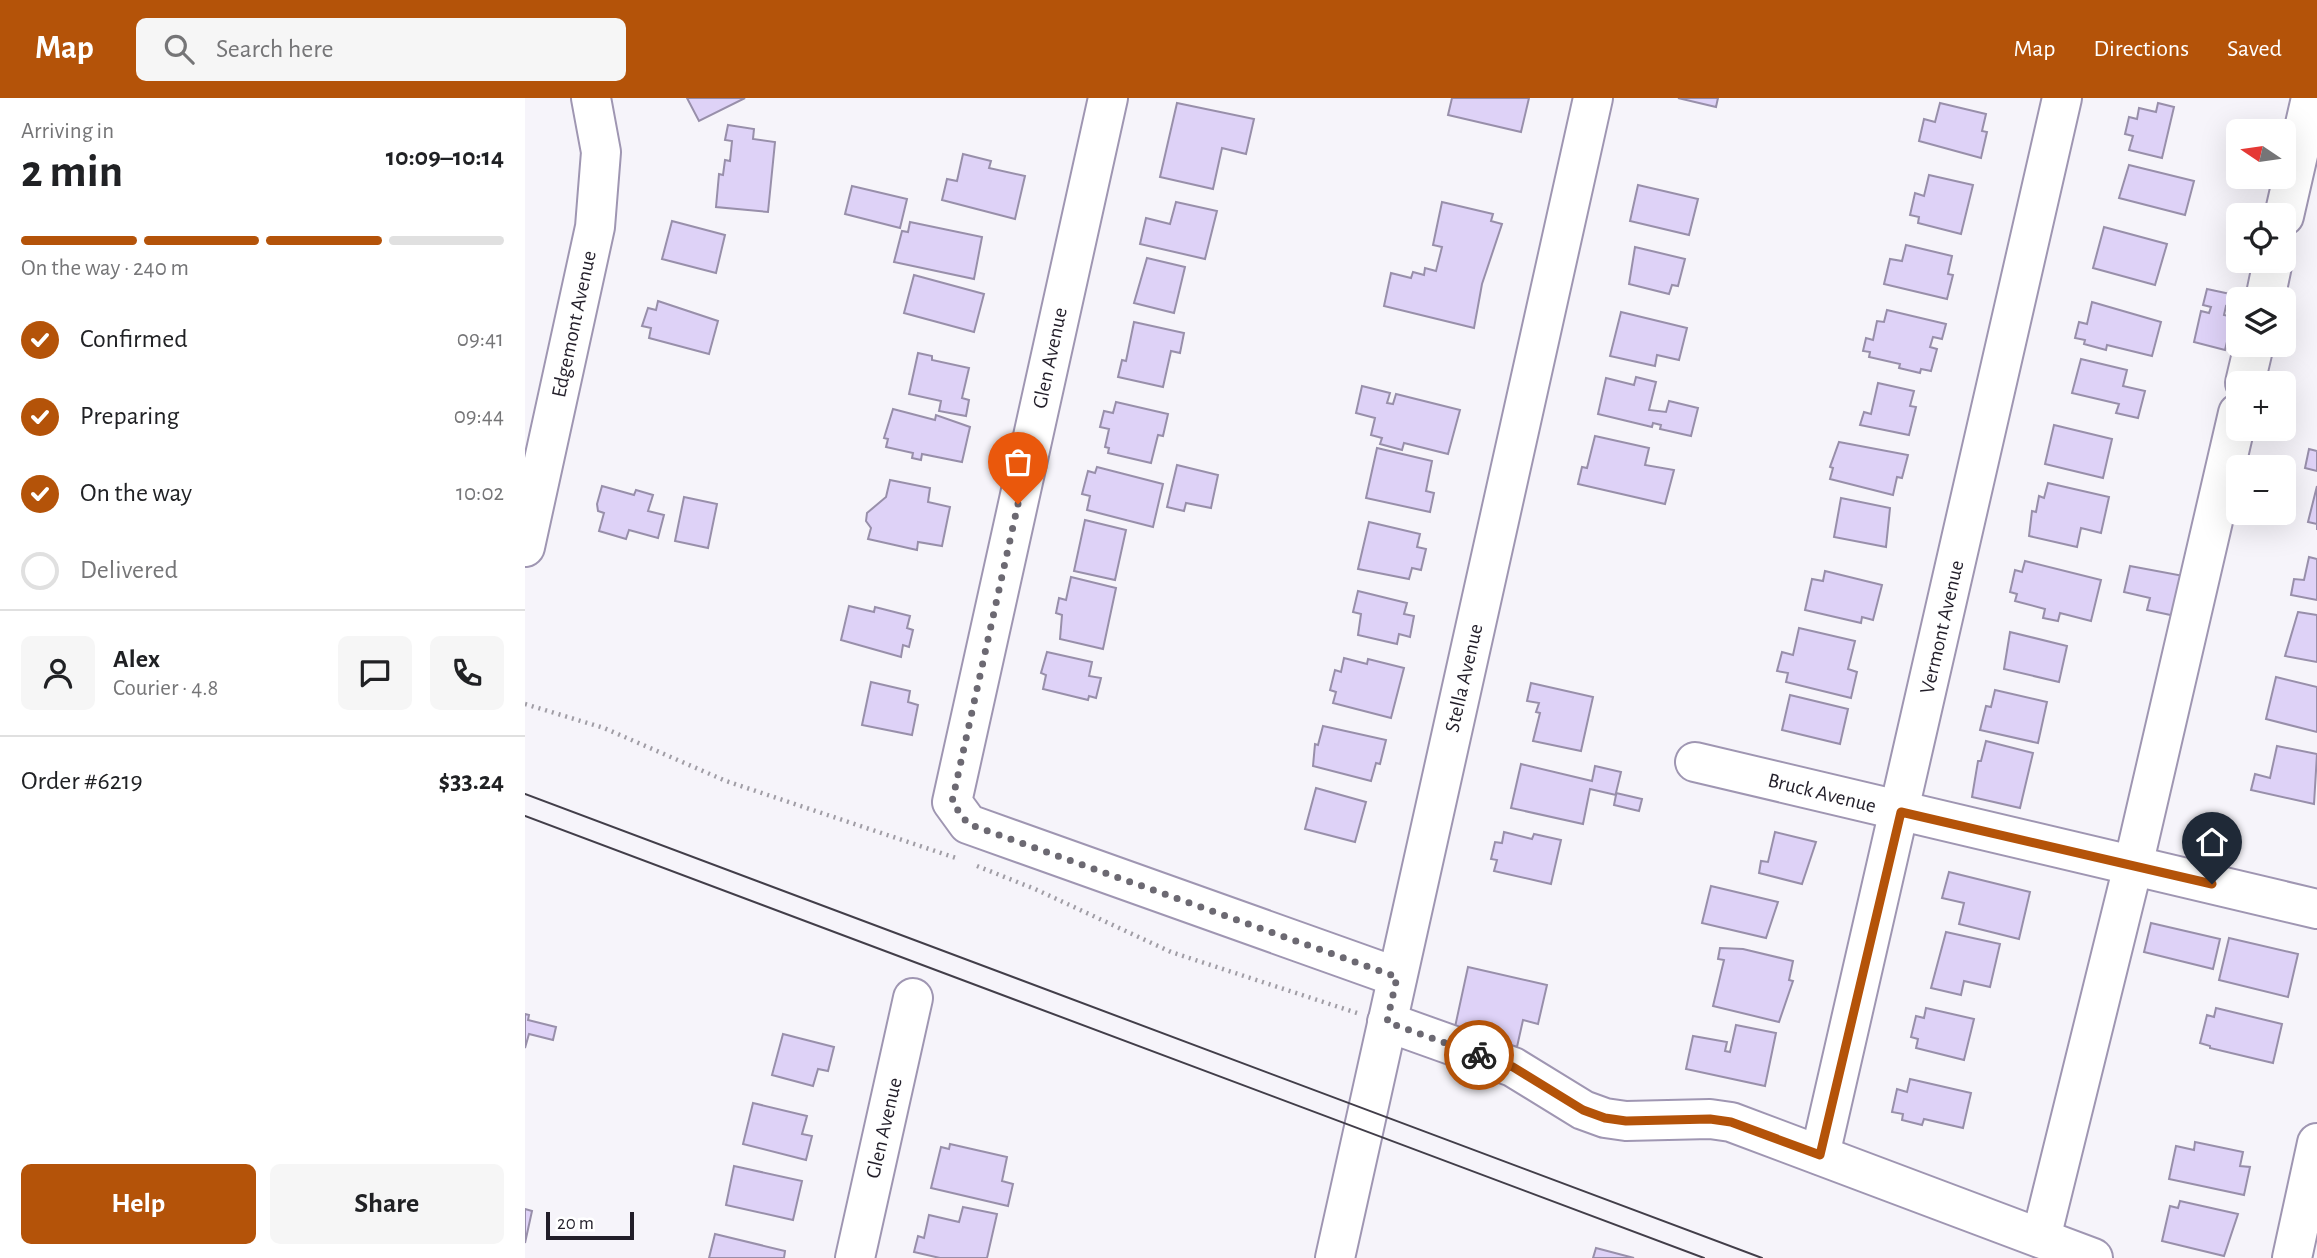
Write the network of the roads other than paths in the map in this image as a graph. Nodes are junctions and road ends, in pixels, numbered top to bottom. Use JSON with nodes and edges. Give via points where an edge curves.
{"nodes":[{"id":1,"x":591,"y":98,"type":"edge"},
{"id":2,"x":1108,"y":98,"type":"edge"},
{"id":3,"x":1593,"y":98,"type":"edge"},
{"id":4,"x":2061,"y":98,"type":"edge"},
{"id":5,"x":2311,"y":98,"type":"edge"},
{"id":6,"x":2287,"y":203,"type":"edge"},
{"id":7,"x":2232,"y":441,"type":"edge"},
{"id":8,"x":525,"y":547,"type":"edge"},
{"id":9,"x":1695,"y":762,"type":"dead end"},
{"id":10,"x":1901,"y":812,"type":"junction"},
{"id":11,"x":2133,"y":866,"type":"junction"},
{"id":12,"x":2317,"y":909,"type":"edge"},
{"id":13,"x":1397,"y":977,"type":"junction"},
{"id":14,"x":913,"y":998,"type":"dead end"},
{"id":15,"x":1387,"y":1022,"type":"junction"},
{"id":16,"x":2317,"y":1143,"type":"edge"},
{"id":17,"x":1820,"y":1155,"type":"junction"},
{"id":18,"x":2041,"y":1238,"type":"junction"},
{"id":19,"x":855,"y":1258,"type":"edge"},
{"id":20,"x":1335,"y":1258,"type":"edge"},
{"id":21,"x":2093,"y":1258,"type":"edge"},
{"id":22,"x":2292,"y":1258,"type":"edge"}],
"edges":[{"from":1,"to":8,"type":"street","name":"Edgemont Avenue","via":[[601,152],[595,227]]},
{"from":2,"to":13,"type":"street","name":"Glen Avenue","via":[[952,802],[968,824]]},
{"from":3,"to":13,"type":"street","name":"Stella Avenue"},
{"from":4,"to":10,"type":"street","name":"Vermont Avenue"},
{"from":5,"to":6,"type":"street"},
{"from":7,"to":11,"type":"street"},
{"from":9,"to":10,"type":"street","name":"Bruck Avenue"},
{"from":10,"to":11,"type":"street","name":"Bruck Avenue"},
{"from":10,"to":17,"type":"street","name":"Vermont Avenue"},
{"from":11,"to":12,"type":"street","name":"Bruck Avenue"},
{"from":11,"to":18,"type":"street"},
{"from":13,"to":15,"type":"street","name":"Stella Avenue"},
{"from":14,"to":19,"type":"street","name":"Glen Avenue"},
{"from":15,"to":17,"type":"street","via":[[1513,1067],[1583,1110],[1605,1118],[1731,1122]]},
{"from":15,"to":20,"type":"street","name":"Stella Avenue"},
{"from":16,"to":22,"type":"street"},
{"from":17,"to":18,"type":"street"},
{"from":18,"to":21,"type":"street"}]}
